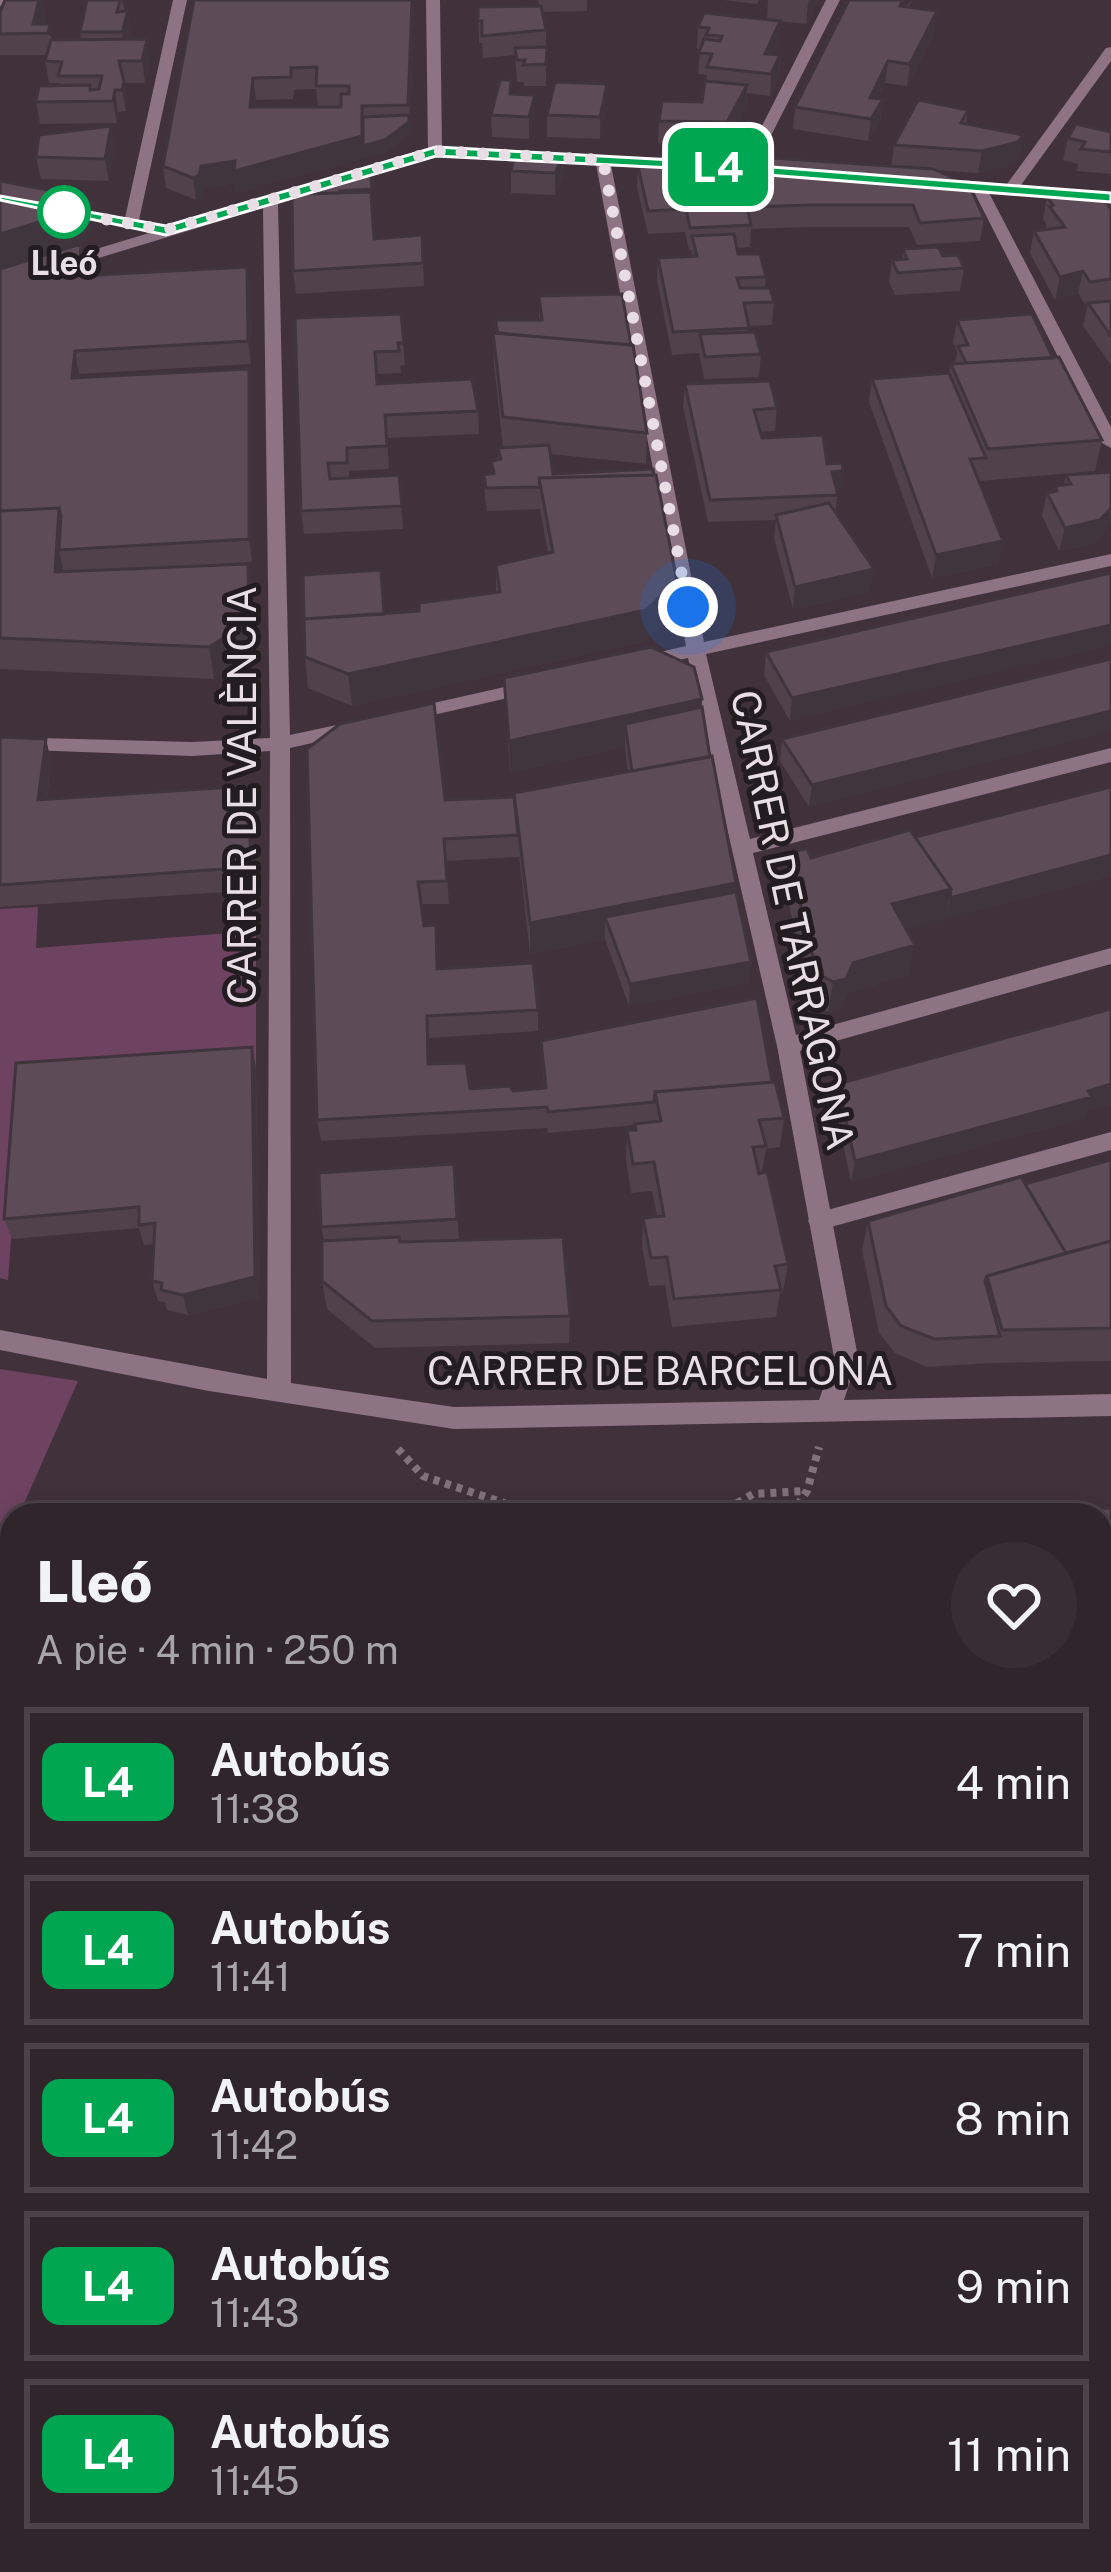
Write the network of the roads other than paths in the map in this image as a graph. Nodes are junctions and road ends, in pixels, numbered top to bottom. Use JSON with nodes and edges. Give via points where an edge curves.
{"nodes":[{"id":1,"x":16,"y":0,"type":"edge"},
{"id":2,"x":180,"y":0,"type":"edge"},
{"id":3,"x":433,"y":0,"type":"edge"},
{"id":4,"x":833,"y":0,"type":"edge"},
{"id":5,"x":0,"y":2,"type":"edge"},
{"id":6,"x":1111,"y":51,"type":"edge"},
{"id":7,"x":436,"y":151,"type":"junction"},
{"id":8,"x":603,"y":160,"type":"junction"},
{"id":9,"x":692,"y":165,"type":"edge"},
{"id":10,"x":728,"y":168,"type":"edge"},
{"id":11,"x":747,"y":169,"type":"junction"},
{"id":12,"x":770,"y":171,"type":"edge"},
{"id":13,"x":910,"y":181,"type":"edge"},
{"id":14,"x":978,"y":186,"type":"junction"},
{"id":15,"x":1010,"y":189,"type":"junction"},
{"id":16,"x":1111,"y":198,"type":"edge"},
{"id":17,"x":0,"y":200,"type":"edge"},
{"id":18,"x":269,"y":200,"type":"junction"},
{"id":19,"x":131,"y":224,"type":"junction"},
{"id":20,"x":166,"y":230,"type":"junction"},
{"id":21,"x":0,"y":283,"type":"edge"},
{"id":22,"x":1110,"y":438,"type":"edge"},
{"id":23,"x":1111,"y":560,"type":"edge"},
{"id":24,"x":696,"y":650,"type":"junction"},
{"id":25,"x":627,"y":665,"type":"edge"},
{"id":26,"x":557,"y":681,"type":"edge"},
{"id":27,"x":395,"y":718,"type":"edge"},
{"id":28,"x":372,"y":723,"type":"edge"},
{"id":29,"x":0,"y":743,"type":"edge"},
{"id":30,"x":280,"y":744,"type":"junction"},
{"id":31,"x":1111,"y":755,"type":"edge"},
{"id":32,"x":744,"y":848,"type":"junction"},
{"id":33,"x":1111,"y":956,"type":"edge"},
{"id":34,"x":788,"y":1046,"type":"junction"},
{"id":35,"x":1111,"y":1141,"type":"edge"},
{"id":36,"x":820,"y":1221,"type":"junction"},
{"id":37,"x":0,"y":1340,"type":"edge"},
{"id":38,"x":279,"y":1391,"type":"junction"},
{"id":39,"x":1111,"y":1405,"type":"edge"},
{"id":40,"x":828,"y":1410,"type":"junction"}],
"edges":[{"from":1,"to":5,"type":"street"},
{"from":2,"to":19,"type":"street"},
{"from":3,"to":7,"type":"street"},
{"from":4,"to":11,"type":"street"},
{"from":6,"to":15,"type":"street"},
{"from":7,"to":8,"type":"street"},
{"from":7,"to":18,"type":"street"},
{"from":8,"to":9,"type":"street"},
{"from":8,"to":24,"type":"street","name":"CARRER DE TARRAGONA"},
{"from":10,"to":11,"type":"street"},
{"from":11,"to":12,"type":"street"},
{"from":13,"to":14,"type":"street"},
{"from":14,"to":15,"type":"street"},
{"from":14,"to":22,"type":"street"},
{"from":15,"to":16,"type":"street"},
{"from":17,"to":19,"type":"street"},
{"from":18,"to":20,"type":"street"},
{"from":18,"to":30,"type":"street","name":"CARRER DE VALÈNCIA"},
{"from":19,"to":20,"type":"street"},
{"from":20,"to":21,"type":"street"},
{"from":23,"to":24,"type":"street"},
{"from":24,"to":25,"type":"street"},
{"from":24,"to":32,"type":"street","name":"CARRER DE TARRAGONA"},
{"from":26,"to":27,"type":"street"},
{"from":28,"to":30,"type":"street"},
{"from":29,"to":30,"type":"street"},
{"from":30,"to":38,"type":"street","name":"CARRER DE VALÈNCIA"},
{"from":31,"to":32,"type":"street"},
{"from":32,"to":34,"type":"street","name":"CARRER DE TARRAGONA"},
{"from":33,"to":34,"type":"street"},
{"from":34,"to":36,"type":"street","name":"CARRER DE TARRAGONA"},
{"from":35,"to":36,"type":"street"},
{"from":36,"to":40,"type":"street","name":"CARRER DE TARRAGONA","via":[[846,1357]]},
{"from":37,"to":38,"type":"street","name":"CARRER DE BARCELONA"},
{"from":38,"to":40,"type":"street","name":"CARRER DE BARCELONA","via":[[454,1418]]},
{"from":39,"to":40,"type":"street","name":"CARRER DE BARCELONA"}]}
